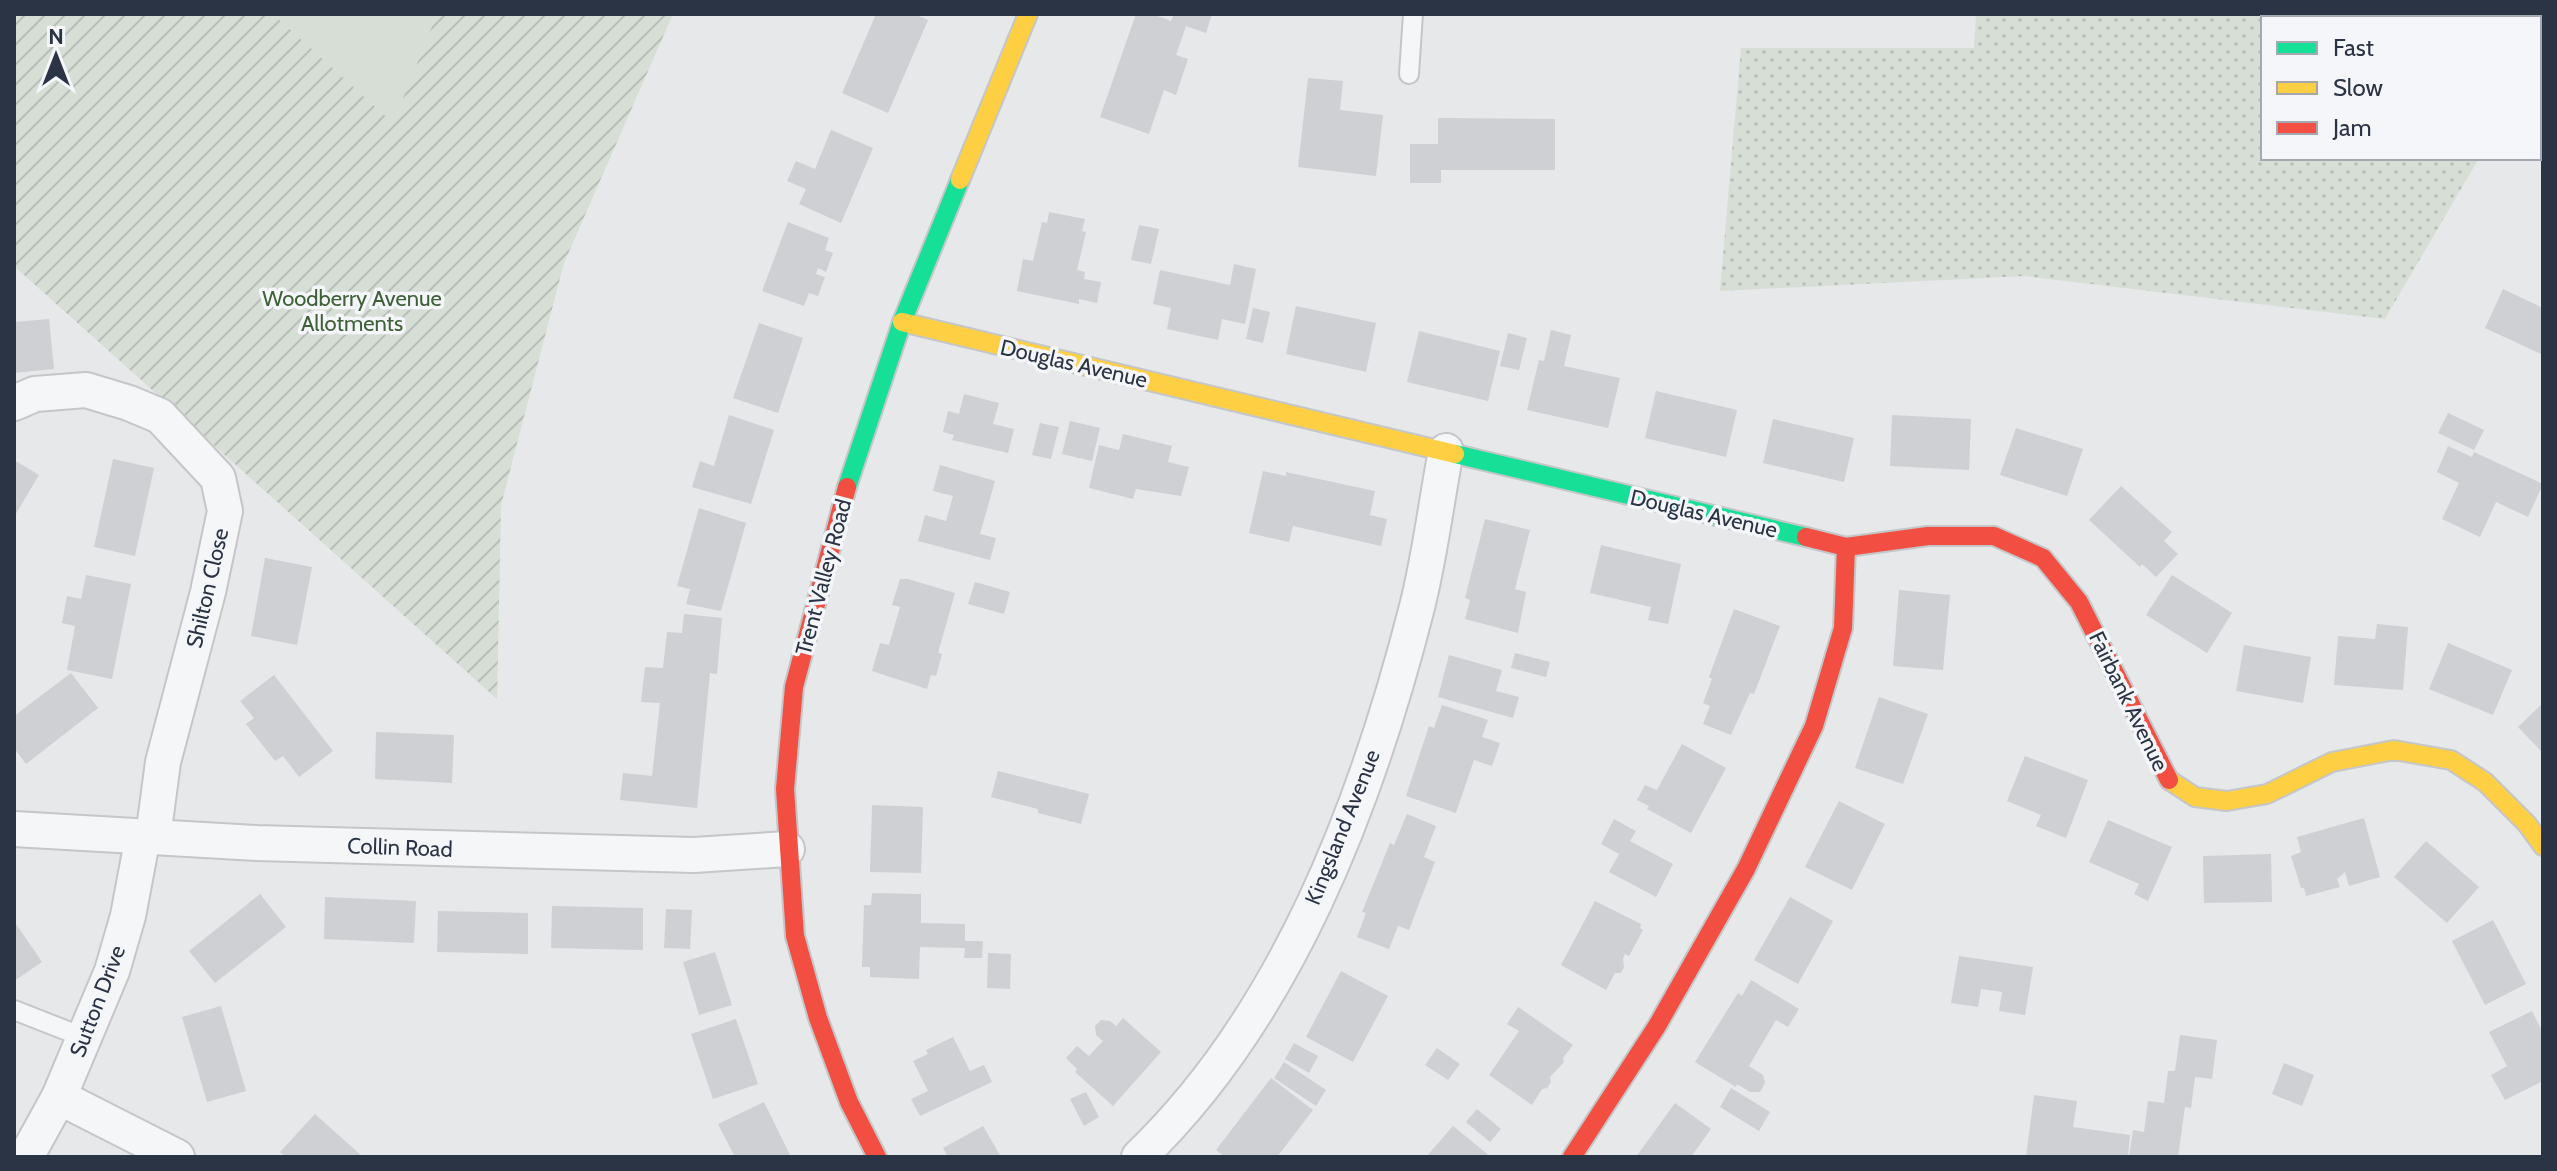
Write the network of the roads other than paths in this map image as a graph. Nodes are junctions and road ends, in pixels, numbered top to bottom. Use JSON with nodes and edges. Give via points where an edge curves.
{"nodes":[{"id":1,"x":1028,"y":14,"type":"edge"},
{"id":2,"x":1413,"y":14,"type":"edge"},
{"id":3,"x":1409,"y":74,"type":"dead end"},
{"id":4,"x":902,"y":322,"type":"junction"},
{"id":5,"x":14,"y":403,"type":"edge"},
{"id":6,"x":1446,"y":451,"type":"junction"},
{"id":7,"x":1846,"y":547,"type":"junction"},
{"id":8,"x":14,"y":829,"type":"edge"},
{"id":9,"x":148,"y":836,"type":"junction"},
{"id":10,"x":2543,"y":846,"type":"edge"},
{"id":11,"x":787,"y":849,"type":"junction"},
{"id":12,"x":14,"y":1010,"type":"edge"},
{"id":13,"x":83,"y":1037,"type":"junction"},
{"id":14,"x":59,"y":1097,"type":"junction"},
{"id":15,"x":26,"y":1157,"type":"edge"},
{"id":16,"x":177,"y":1157,"type":"edge"},
{"id":17,"x":877,"y":1157,"type":"edge"},
{"id":18,"x":1139,"y":1157,"type":"edge"},
{"id":19,"x":1572,"y":1157,"type":"edge"}],
"edges":[{"from":1,"to":4,"type":"street","name":"Trent Valley Road"},
{"from":2,"to":3,"type":"lane"},
{"from":4,"to":6,"type":"street","name":"Douglas Avenue"},
{"from":4,"to":11,"type":"street","name":"Trent Valley Road","via":[[838,515],[794,687],[785,789]]},
{"from":5,"to":9,"type":"street","name":"Shilton Close","via":[[35,394],[86,390],[129,403],[160,416],[218,478],[225,511]]},
{"from":6,"to":7,"type":"street","name":"Douglas Avenue"},
{"from":6,"to":18,"type":"street","name":"Kingsland Avenue","via":[[1418,604],[1388,708],[1330,869],[1298,935],[1218,1069],[1176,1122]]},
{"from":7,"to":10,"type":"street","name":"Fairbank Avenue","via":[[1928,536],[1994,536],[2043,558],[2079,602],[2166,778],[2195,797],[2227,801],[2267,794],[2332,762],[2394,750],[2451,760],[2485,782]]},
{"from":7,"to":19,"type":"street","via":[[1843,628],[1814,726],[1738,882],[1657,1026]]},
{"from":8,"to":9,"type":"street","name":"Collin Road"},
{"from":9,"to":11,"type":"street","name":"Collin Road","via":[[694,855]]},
{"from":9,"to":13,"type":"street","name":"Sutton Drive","via":[[116,957]]},
{"from":11,"to":17,"type":"street","name":"Trent Valley Road","via":[[795,936],[818,1018],[849,1102]]},
{"from":12,"to":13,"type":"lane"},
{"from":13,"to":14,"type":"street","name":"Sutton Drive"},
{"from":14,"to":15,"type":"street","name":"Sutton Drive"},
{"from":14,"to":16,"type":"street"}]}
